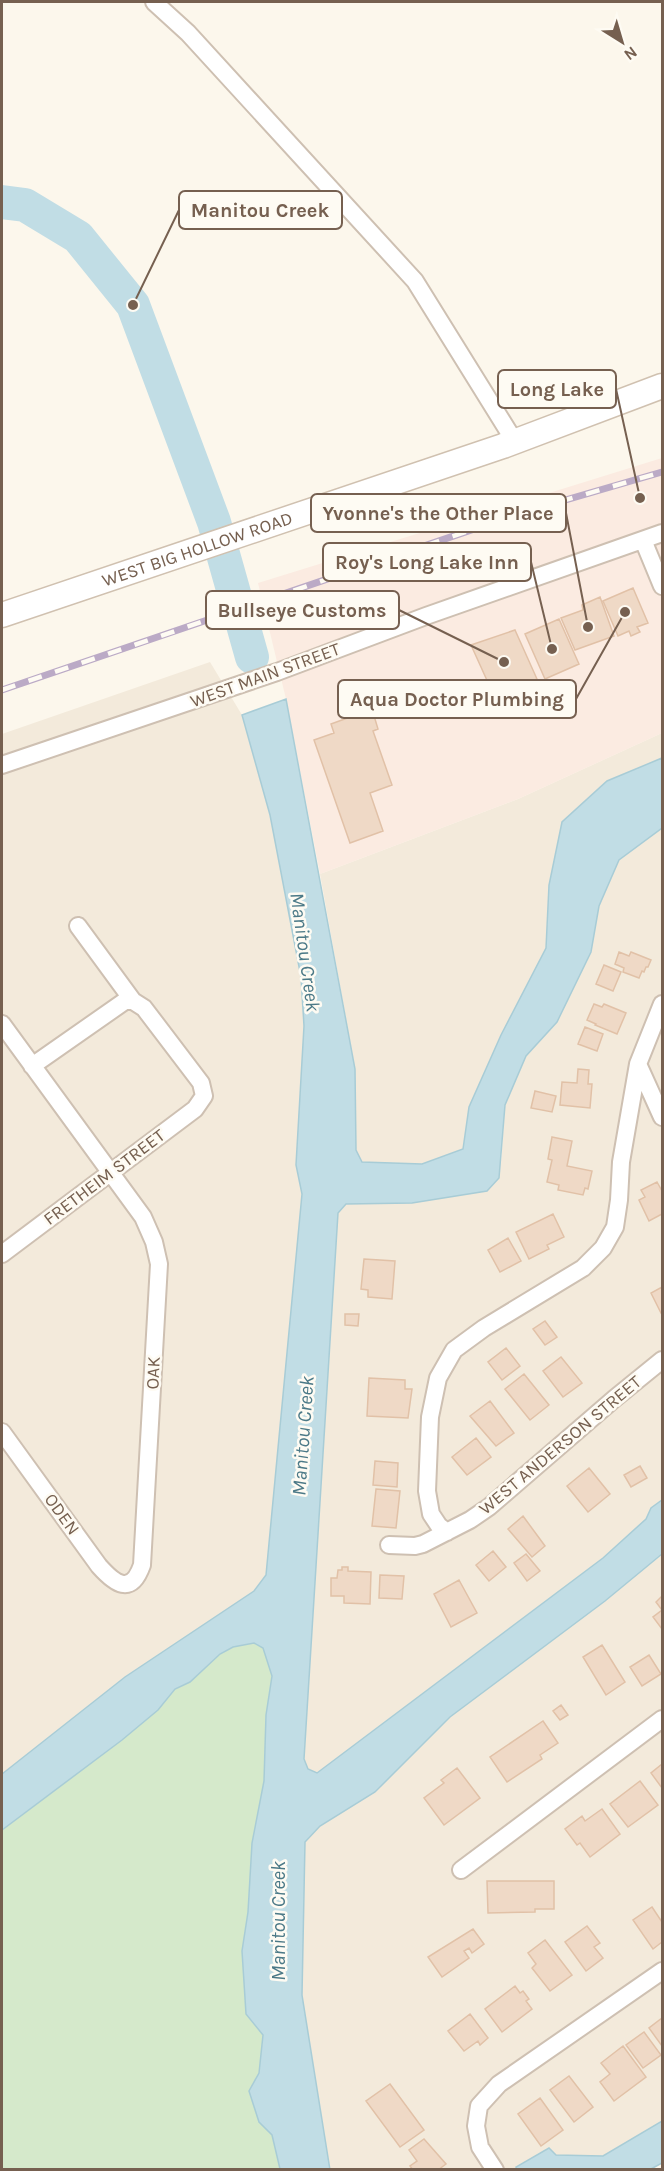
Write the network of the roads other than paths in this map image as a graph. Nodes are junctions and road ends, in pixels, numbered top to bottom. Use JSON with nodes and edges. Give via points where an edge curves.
{"nodes":[{"id":1,"x":153,"y":2,"type":"edge"},
{"id":2,"x":663,"y":386,"type":"edge"},
{"id":3,"x":515,"y":442,"type":"junction"},
{"id":4,"x":663,"y":533,"type":"edge"},
{"id":5,"x":643,"y":540,"type":"junction"},
{"id":6,"x":663,"y":586,"type":"edge"},
{"id":7,"x":8,"y":613,"type":"edge"},
{"id":8,"x":2,"y":765,"type":"edge"},
{"id":9,"x":78,"y":926,"type":"dead end"},
{"id":10,"x":133,"y":1000,"type":"junction"},
{"id":11,"x":663,"y":1004,"type":"edge"},
{"id":12,"x":2,"y":1024,"type":"edge"},
{"id":13,"x":638,"y":1064,"type":"junction"},
{"id":14,"x":32,"y":1066,"type":"junction"},
{"id":15,"x":663,"y":1117,"type":"edge"},
{"id":16,"x":110,"y":1172,"type":"junction"},
{"id":17,"x":2,"y":1254,"type":"edge"},
{"id":18,"x":663,"y":1360,"type":"edge"},
{"id":19,"x":2,"y":1432,"type":"edge"},
{"id":20,"x":447,"y":1532,"type":"junction"},
{"id":21,"x":389,"y":1545,"type":"dead end"},
{"id":22,"x":131,"y":1582,"type":"joint"},
{"id":23,"x":663,"y":1719,"type":"edge"},
{"id":24,"x":461,"y":1870,"type":"dead end"},
{"id":25,"x":663,"y":1971,"type":"edge"},
{"id":26,"x":495,"y":2169,"type":"edge"}],
"edges":[{"from":1,"to":3,"type":"street","via":[[188,33],[415,281]]},
{"from":2,"to":3,"type":"main road","name":"WEST BIG HOLLOW ROAD"},
{"from":3,"to":7,"type":"main road","name":"WEST BIG HOLLOW ROAD"},
{"from":4,"to":5,"type":"street","name":"WEST MAIN STREET"},
{"from":5,"to":6,"type":"street"},
{"from":5,"to":8,"type":"street","name":"WEST MAIN STREET","via":[[257,679]]},
{"from":9,"to":10,"type":"street"},
{"from":10,"to":14,"type":"street","via":[[125,1001]]},
{"from":10,"to":16,"type":"street","name":"FRETHEIM STREET","via":[[144,1008],[201,1083],[204,1096],[195,1109]]},
{"from":11,"to":13,"type":"street"},
{"from":12,"to":14,"type":"street","name":"OAK"},
{"from":13,"to":15,"type":"street"},
{"from":13,"to":20,"type":"street","via":[[621,1162],[615,1227],[603,1248],[583,1268],[454,1350],[438,1378],[430,1417],[427,1491],[431,1514]]},
{"from":14,"to":16,"type":"street","name":"OAK"},
{"from":16,"to":17,"type":"street","name":"FRETHEIM STREET"},
{"from":16,"to":22,"type":"street","name":"OAK","via":[[144,1217],[159,1264],[142,1565],[138,1577]]},
{"from":18,"to":20,"type":"street","name":"WEST ANDERSON STREET","via":[[489,1507]]},
{"from":19,"to":22,"type":"street","name":"ODEN","via":[[99,1566],[114,1582]]},
{"from":20,"to":21,"type":"street","name":"WEST ANDERSON STREET","via":[[415,1546]]},
{"from":23,"to":24,"type":"street"},
{"from":25,"to":26,"type":"street","via":[[499,2084],[479,2106],[480,2147]]}]}
